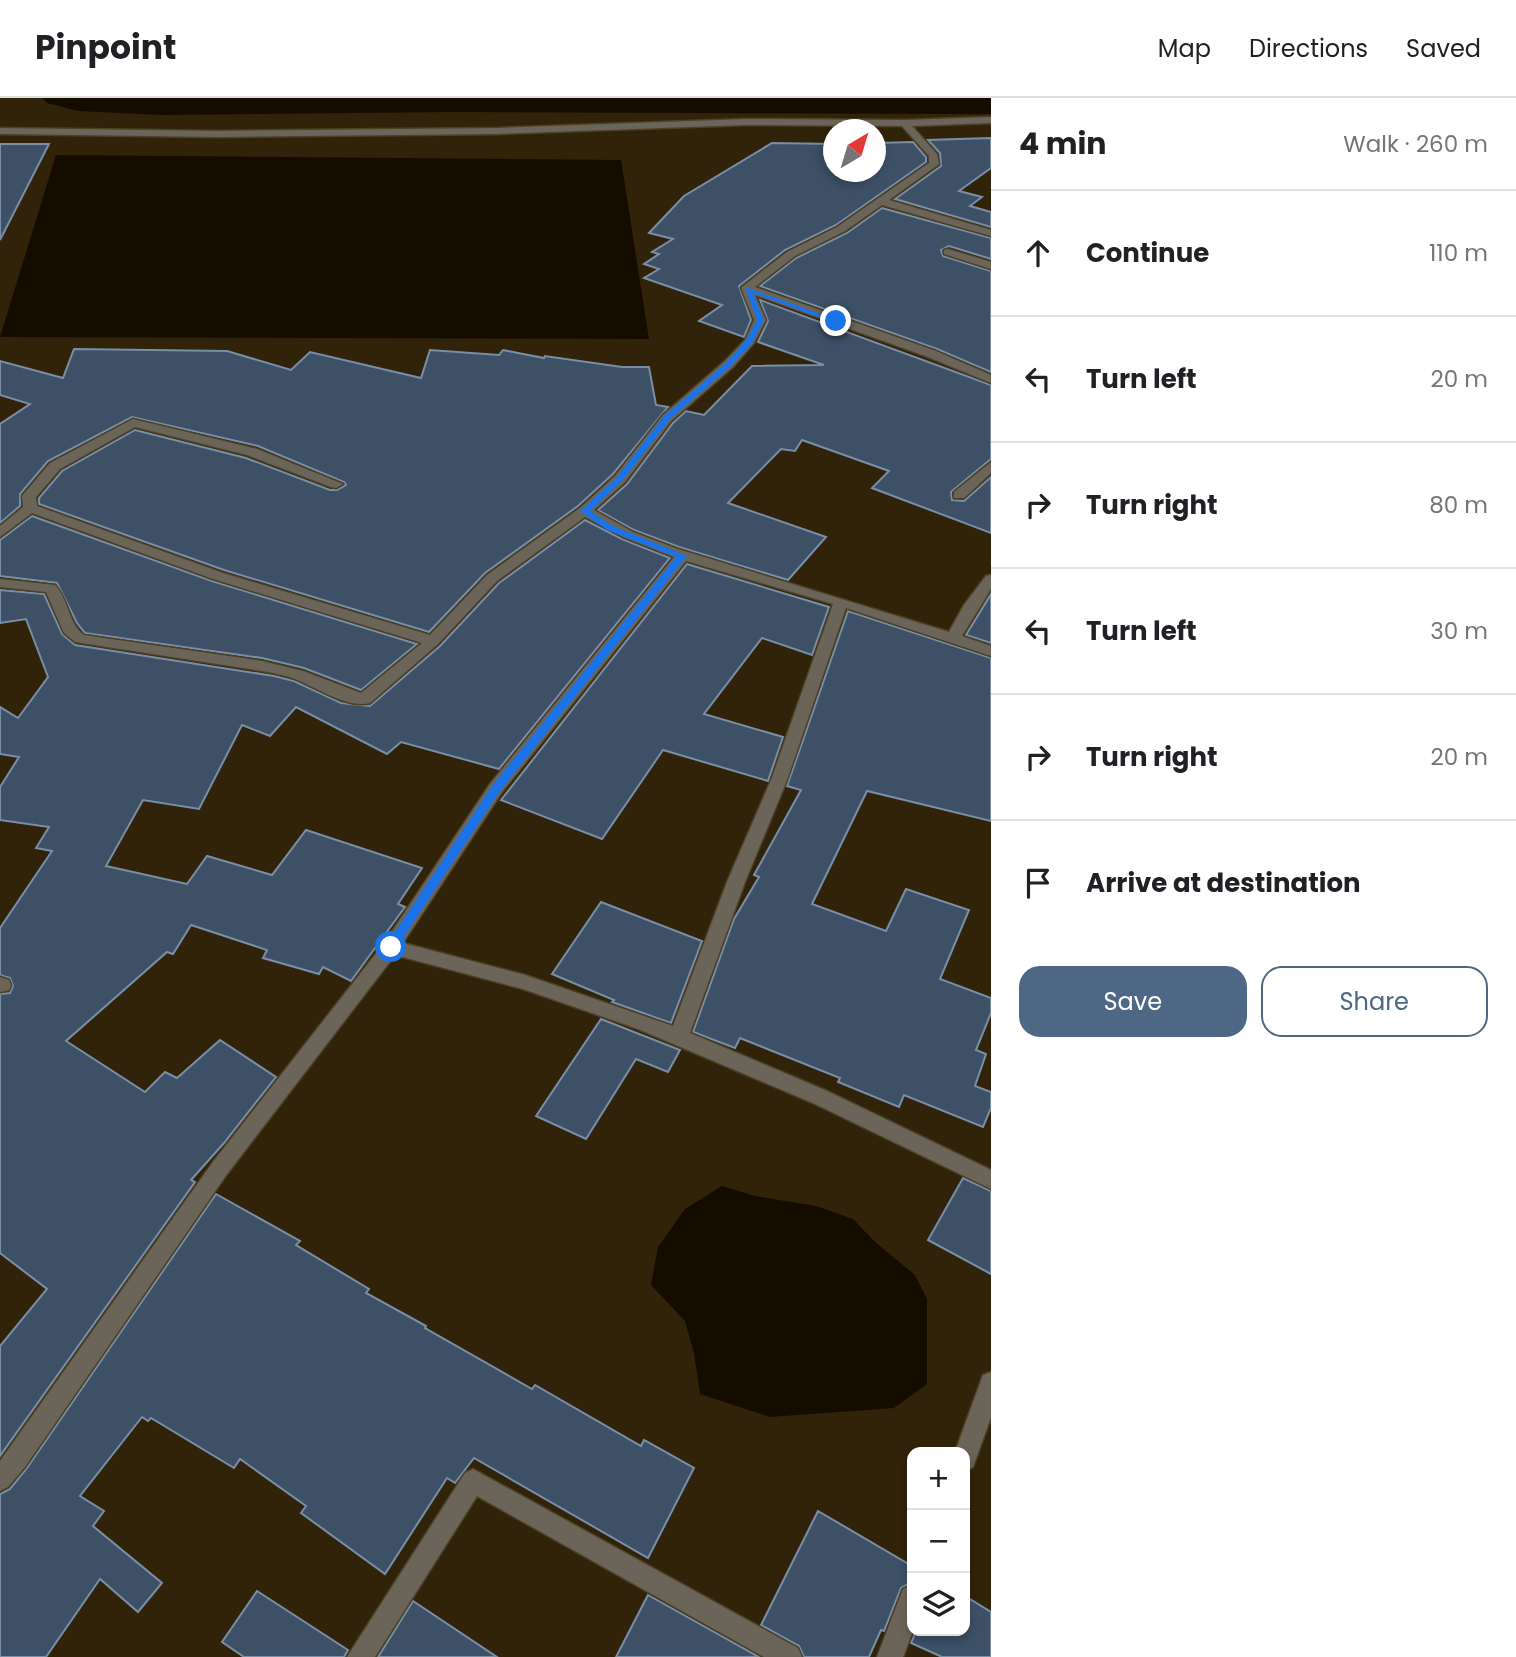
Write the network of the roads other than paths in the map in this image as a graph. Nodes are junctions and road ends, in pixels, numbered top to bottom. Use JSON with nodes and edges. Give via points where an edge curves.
{"nodes":[{"id":1,"x":991,"y":120,"type":"edge"},
{"id":2,"x":905,"y":124,"type":"junction"},
{"id":3,"x":0,"y":131,"type":"edge"},
{"id":4,"x":883,"y":202,"type":"junction"},
{"id":5,"x":991,"y":233,"type":"edge"},
{"id":6,"x":948,"y":252,"type":"dead end"},
{"id":7,"x":991,"y":266,"type":"edge"},
{"id":8,"x":747,"y":288,"type":"junction"},
{"id":9,"x":991,"y":379,"type":"edge"},
{"id":10,"x":991,"y":466,"type":"edge"},
{"id":11,"x":336,"y":484,"type":"dead end"},
{"id":12,"x":959,"y":495,"type":"dead end"},
{"id":13,"x":30,"y":508,"type":"junction"},
{"id":14,"x":584,"y":511,"type":"junction"},
{"id":15,"x":0,"y":533,"type":"edge"},
{"id":16,"x":682,"y":556,"type":"junction"},
{"id":17,"x":991,"y":579,"type":"edge"},
{"id":18,"x":0,"y":583,"type":"edge"},
{"id":19,"x":841,"y":602,"type":"junction"},
{"id":20,"x":953,"y":638,"type":"junction"},
{"id":21,"x":433,"y":641,"type":"junction"},
{"id":22,"x":991,"y":651,"type":"edge"},
{"id":23,"x":391,"y":947,"type":"junction"},
{"id":24,"x":679,"y":1037,"type":"junction"},
{"id":25,"x":991,"y":1180,"type":"edge"},
{"id":26,"x":991,"y":1383,"type":"edge"},
{"id":27,"x":969,"y":1447,"type":"edge"},
{"id":28,"x":0,"y":1479,"type":"edge"},
{"id":29,"x":907,"y":1611,"type":"edge"},
{"id":30,"x":360,"y":1657,"type":"edge"},
{"id":31,"x":789,"y":1657,"type":"edge"},
{"id":32,"x":890,"y":1657,"type":"edge"}],
"edges":[{"from":1,"to":2,"type":"street"},
{"from":2,"to":3,"type":"street","via":[[746,122],[219,134]]},
{"from":2,"to":4,"type":"street","via":[[934,156],[934,164]]},
{"from":4,"to":5,"type":"street"},
{"from":4,"to":8,"type":"street","via":[[791,254]]},
{"from":6,"to":7,"type":"street"},
{"from":8,"to":9,"type":"street"},
{"from":8,"to":14,"type":"street","via":[[760,320],[750,341],[667,418],[620,479]]},
{"from":10,"to":12,"type":"street"},
{"from":11,"to":13,"type":"street","via":[[251,452],[133,424],[55,466],[29,496]]},
{"from":13,"to":15,"type":"street"},
{"from":13,"to":21,"type":"street","via":[[218,576]]},
{"from":14,"to":16,"type":"street","via":[[610,528]]},
{"from":14,"to":21,"type":"street","via":[[492,578]]},
{"from":16,"to":19,"type":"street"},
{"from":16,"to":23,"type":"street","via":[[496,788]]},
{"from":17,"to":20,"type":"street"},
{"from":18,"to":21,"type":"street","via":[[50,588],[71,633],[80,639],[211,656],[291,673],[360,698],[367,697]]},
{"from":19,"to":20,"type":"street"},
{"from":19,"to":24,"type":"street","via":[[779,780]]},
{"from":20,"to":22,"type":"street"},
{"from":23,"to":24,"type":"street","via":[[524,982]]},
{"from":23,"to":28,"type":"street","via":[[220,1168]]},
{"from":24,"to":25,"type":"street","via":[[800,1086]]},
{"from":26,"to":27,"type":"street"},
{"from":29,"to":32,"type":"street"},
{"from":30,"to":31,"type":"street","via":[[473,1480]]}]}
